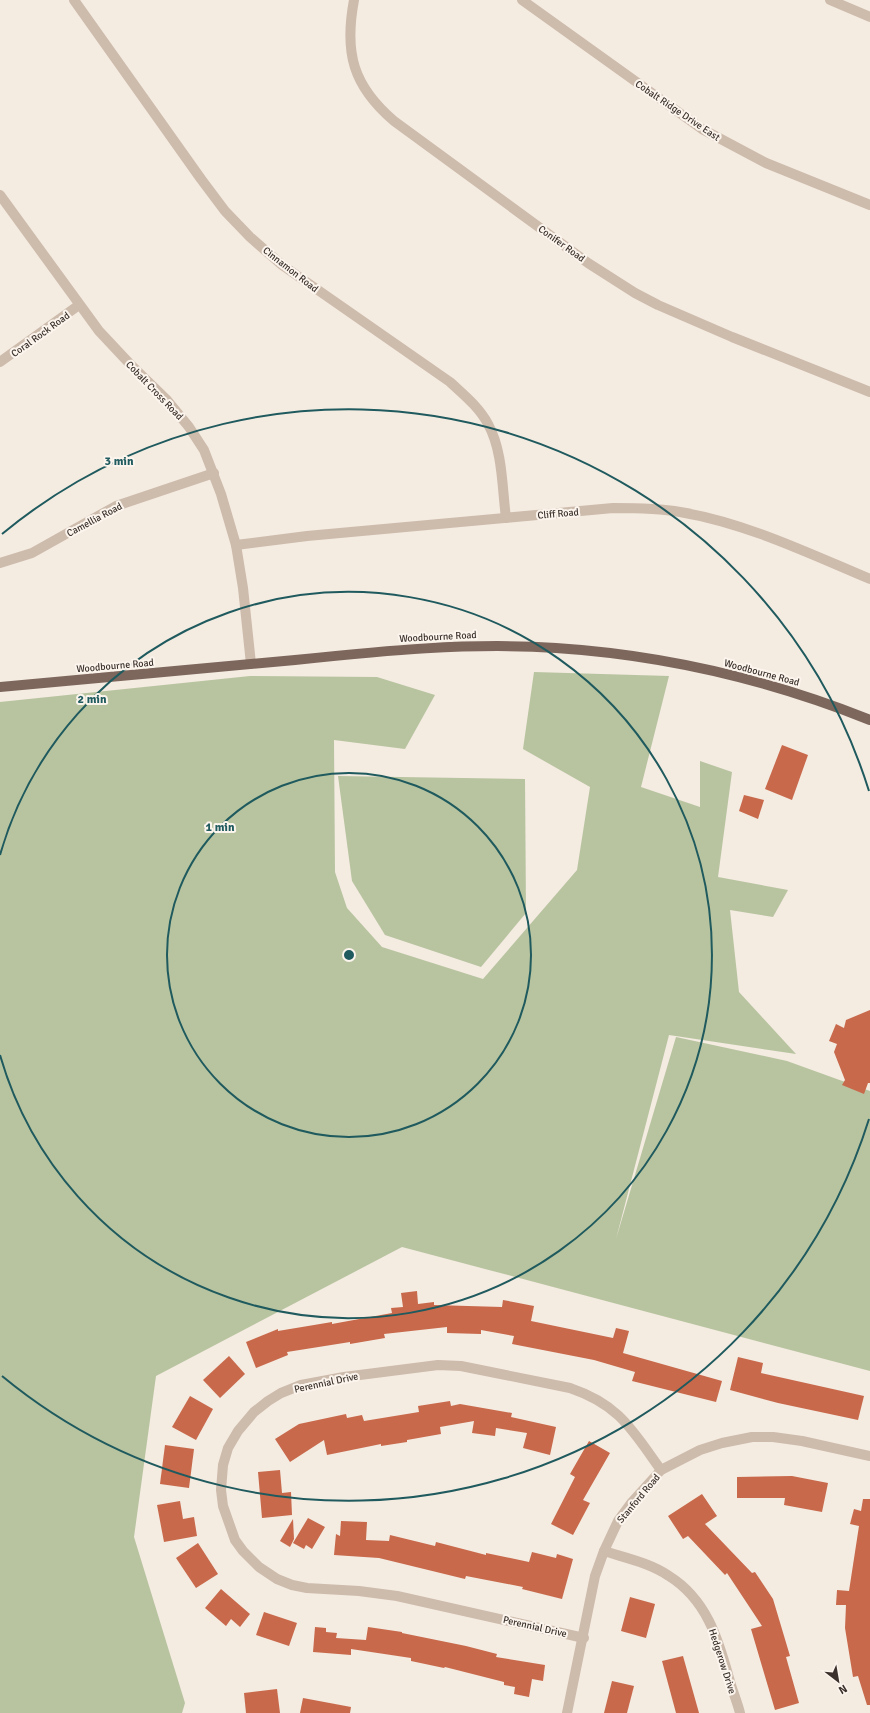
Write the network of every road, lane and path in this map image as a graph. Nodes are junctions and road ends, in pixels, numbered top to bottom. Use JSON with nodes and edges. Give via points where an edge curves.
{"nodes":[{"id":1,"x":74,"y":0,"type":"edge"},
{"id":2,"x":354,"y":0,"type":"edge"},
{"id":3,"x":522,"y":0,"type":"edge"},
{"id":4,"x":830,"y":0,"type":"edge"},
{"id":5,"x":870,"y":17,"type":"edge"},
{"id":6,"x":0,"y":195,"type":"edge"},
{"id":7,"x":870,"y":205,"type":"edge"},
{"id":8,"x":79,"y":305,"type":"junction"},
{"id":9,"x":0,"y":362,"type":"edge"},
{"id":10,"x":870,"y":392,"type":"edge"},
{"id":11,"x":214,"y":473,"type":"junction"},
{"id":12,"x":506,"y":518,"type":"junction"},
{"id":13,"x":236,"y":545,"type":"junction"},
{"id":14,"x":0,"y":563,"type":"edge"},
{"id":15,"x":870,"y":579,"type":"edge"},
{"id":16,"x":251,"y":664,"type":"junction"},
{"id":17,"x":0,"y":688,"type":"edge"},
{"id":18,"x":870,"y":720,"type":"edge"},
{"id":19,"x":870,"y":1456,"type":"edge"},
{"id":20,"x":661,"y":1470,"type":"junction"},
{"id":21,"x":604,"y":1551,"type":"junction"},
{"id":22,"x":584,"y":1638,"type":"junction"},
{"id":23,"x":567,"y":1713,"type":"edge"},
{"id":24,"x":740,"y":1713,"type":"edge"}],
"edges":[{"from":1,"to":12,"type":"street","name":"Cinnamon Road","via":[[213,195],[250,237],[282,265],[450,382],[472,402],[488,423],[494,438]]},
{"from":2,"to":10,"type":"street","name":"Conifer Road","via":[[349,39],[356,72],[367,94],[394,122],[588,263],[635,293],[732,337]]},
{"from":3,"to":7,"type":"street","name":"Cobalt Ridge Drive East","via":[[702,129],[766,163]]},
{"from":4,"to":5,"type":"street"},
{"from":6,"to":8,"type":"street","name":"Cobalt Cross Road"},
{"from":8,"to":9,"type":"street","name":"Coral Rock Road"},
{"from":8,"to":11,"type":"street","name":"Cobalt Cross Road","via":[[99,331],[166,399],[189,427],[204,450]]},
{"from":11,"to":13,"type":"street","name":"Cobalt Cross Road"},
{"from":11,"to":14,"type":"street","name":"Camellia Road","via":[[116,506],[32,553]]},
{"from":12,"to":13,"type":"street","name":"Cliff Road"},
{"from":12,"to":15,"type":"street","name":"Cliff Road","via":[[613,508],[678,511],[735,525]]},
{"from":13,"to":16,"type":"street","name":"Cobalt Cross Road"},
{"from":16,"to":17,"type":"main road","name":"Woodbourne Road"},
{"from":16,"to":18,"type":"main road","name":"Woodbourne Road","via":[[444,647],[509,646],[601,652],[668,661],[740,677],[803,695]]},
{"from":19,"to":20,"type":"street","name":"Stanford Road","via":[[802,1441],[773,1437],[752,1438],[700,1450]]},
{"from":20,"to":21,"type":"street","name":"Stanford Road","via":[[618,1521]]},
{"from":20,"to":22,"type":"street","name":"Perennial Drive","via":[[632,1430],[604,1403],[570,1388],[462,1366],[422,1366],[301,1385],[281,1393],[254,1412],[228,1448],[223,1465],[222,1490],[228,1523],[243,1551],[259,1567],[277,1579],[307,1588],[397,1596]]},
{"from":21,"to":22,"type":"street","name":"Stanford Road","via":[[595,1576]]},
{"from":21,"to":24,"type":"street","name":"Hedgerow Drive","via":[[645,1564],[668,1575],[684,1586],[696,1599],[710,1620],[719,1642]]},
{"from":22,"to":23,"type":"street","name":"Stanford Road"}]}
